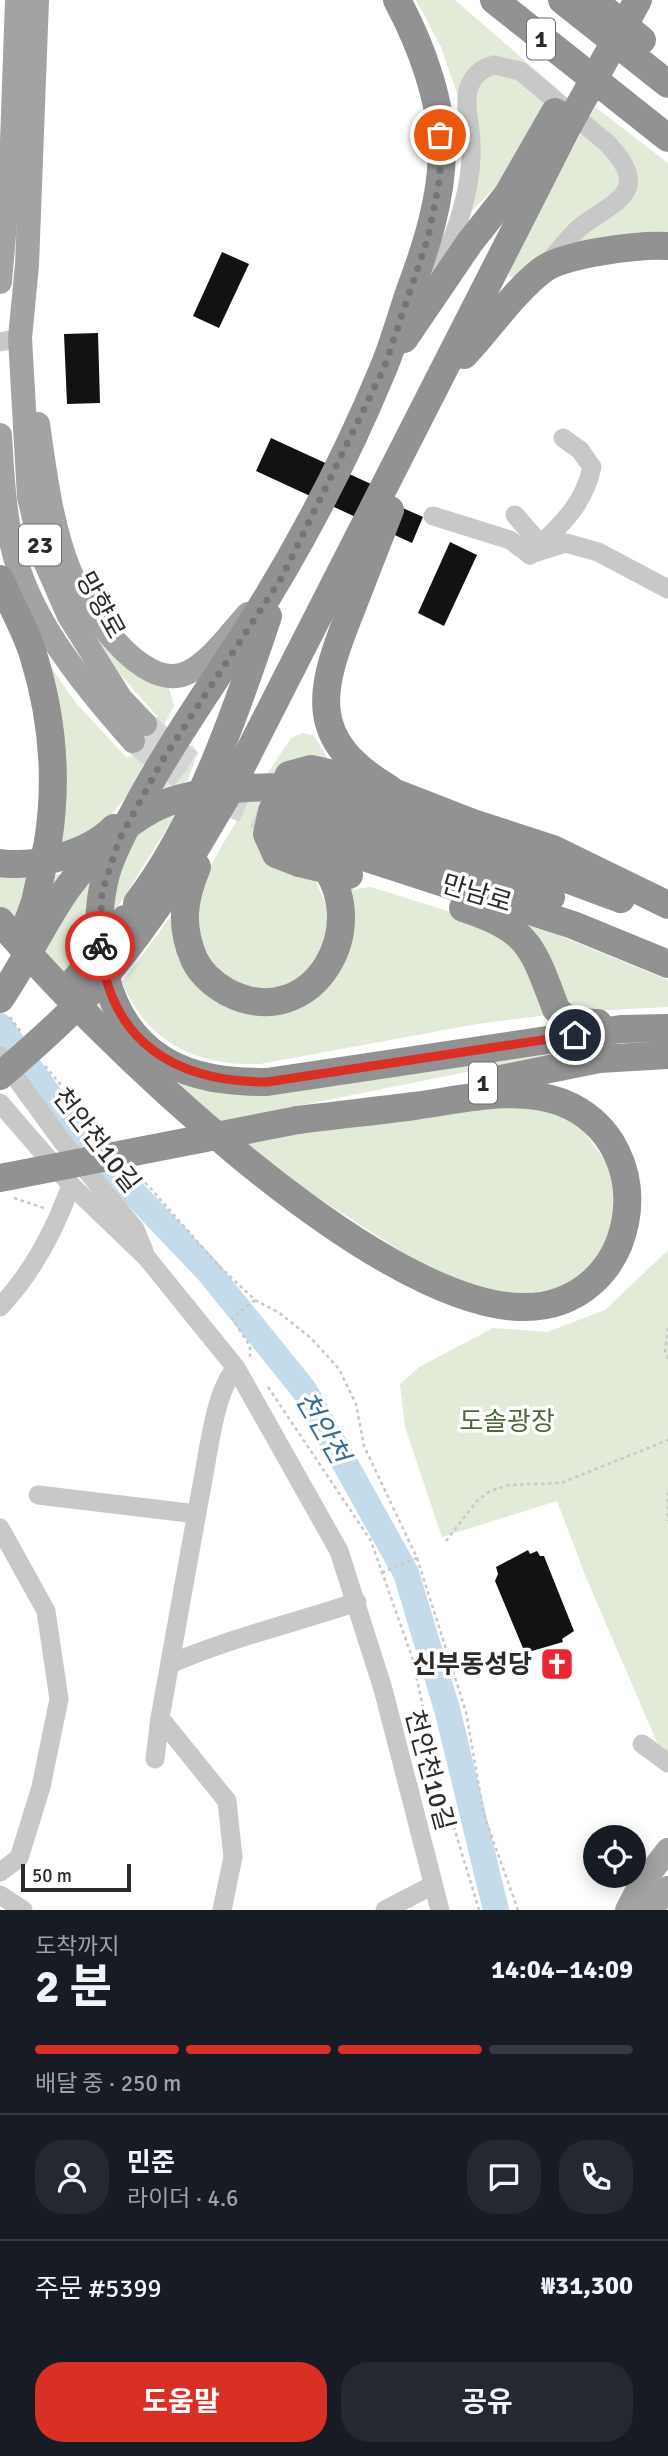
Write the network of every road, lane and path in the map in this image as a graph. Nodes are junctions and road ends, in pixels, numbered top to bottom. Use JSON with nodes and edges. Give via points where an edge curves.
{"nodes":[{"id":1,"x":17,"y":0,"type":"edge"},
{"id":2,"x":37,"y":0,"type":"edge"},
{"id":3,"x":397,"y":0,"type":"edge"},
{"id":4,"x":494,"y":0,"type":"edge"},
{"id":5,"x":562,"y":0,"type":"edge"},
{"id":6,"x":593,"y":0,"type":"edge"},
{"id":7,"x":617,"y":0,"type":"edge"},
{"id":8,"x":638,"y":0,"type":"edge"},
{"id":9,"x":668,"y":62,"type":"edge"},
{"id":10,"x":668,"y":84,"type":"edge"},
{"id":11,"x":562,"y":118,"type":"junction"},
{"id":12,"x":668,"y":138,"type":"edge"},
{"id":13,"x":668,"y":246,"type":"edge"},
{"id":14,"x":27,"y":265,"type":"junction"},
{"id":15,"x":543,"y":268,"type":"junction"},
{"id":16,"x":0,"y":282,"type":"edge"},
{"id":17,"x":10,"y":340,"type":"edge"},
{"id":18,"x":384,"y":368,"type":"junction"},
{"id":19,"x":440,"y":380,"type":"junction"},
{"id":20,"x":563,"y":438,"type":"dead end"},
{"id":21,"x":0,"y":446,"type":"edge"},
{"id":22,"x":515,"y":515,"type":"dead end"},
{"id":23,"x":433,"y":516,"type":"dead end"},
{"id":24,"x":530,"y":555,"type":"junction"},
{"id":25,"x":282,"y":577,"type":"junction"},
{"id":26,"x":0,"y":579,"type":"edge"},
{"id":27,"x":668,"y":589,"type":"edge"},
{"id":28,"x":390,"y":789,"type":"junction"},
{"id":29,"x":144,"y":794,"type":"junction"},
{"id":30,"x":226,"y":797,"type":"junction"},
{"id":31,"x":287,"y":820,"type":"junction"},
{"id":32,"x":0,"y":863,"type":"edge"},
{"id":33,"x":668,"y":905,"type":"edge"},
{"id":34,"x":668,"y":919,"type":"edge"},
{"id":35,"x":0,"y":921,"type":"edge"},
{"id":36,"x":131,"y":927,"type":"junction"},
{"id":37,"x":668,"y":942,"type":"edge"},
{"id":38,"x":668,"y":964,"type":"edge"},
{"id":39,"x":0,"y":979,"type":"edge"},
{"id":40,"x":4,"y":1007,"type":"edge"},
{"id":41,"x":668,"y":1028,"type":"edge"},
{"id":42,"x":24,"y":1037,"type":"dead end"},
{"id":43,"x":0,"y":1055,"type":"edge"},
{"id":44,"x":668,"y":1055,"type":"edge"},
{"id":45,"x":41,"y":1060,"type":"dead end"},
{"id":46,"x":0,"y":1076,"type":"edge"},
{"id":47,"x":0,"y":1103,"type":"edge"},
{"id":48,"x":298,"y":1120,"type":"junction"},
{"id":49,"x":109,"y":1142,"type":"dead end"},
{"id":50,"x":136,"y":1172,"type":"dead end"},
{"id":51,"x":71,"y":1185,"type":"junction"},
{"id":52,"x":4,"y":1187,"type":"edge"},
{"id":53,"x":60,"y":1216,"type":"junction"},
{"id":54,"x":147,"y":1258,"type":"junction"},
{"id":55,"x":255,"y":1300,"type":"junction"},
{"id":56,"x":0,"y":1307,"type":"edge"},
{"id":57,"x":668,"y":1328,"type":"edge"},
{"id":58,"x":668,"y":1359,"type":"edge"},
{"id":59,"x":243,"y":1367,"type":"junction"},
{"id":60,"x":264,"y":1382,"type":"dead end"},
{"id":61,"x":668,"y":1440,"type":"edge"},
{"id":62,"x":668,"y":1492,"type":"edge"},
{"id":63,"x":38,"y":1495,"type":"dead end"},
{"id":64,"x":197,"y":1514,"type":"junction"},
{"id":65,"x":668,"y":1521,"type":"edge"},
{"id":66,"x":0,"y":1528,"type":"edge"},
{"id":67,"x":446,"y":1541,"type":"dead end"},
{"id":68,"x":417,"y":1559,"type":"junction"},
{"id":69,"x":383,"y":1572,"type":"junction"},
{"id":70,"x":357,"y":1602,"type":"junction"},
{"id":71,"x":170,"y":1664,"type":"junction"},
{"id":72,"x":160,"y":1717,"type":"junction"},
{"id":73,"x":642,"y":1744,"type":"dead end"},
{"id":74,"x":155,"y":1759,"type":"dead end"},
{"id":75,"x":668,"y":1763,"type":"edge"},
{"id":76,"x":668,"y":1850,"type":"edge"},
{"id":77,"x":0,"y":1872,"type":"edge"},
{"id":78,"x":433,"y":1885,"type":"junction"},
{"id":79,"x":668,"y":1888,"type":"edge"},
{"id":80,"x":0,"y":1895,"type":"edge"},
{"id":81,"x":23,"y":1910,"type":"edge"},
{"id":82,"x":222,"y":1910,"type":"edge"},
{"id":83,"x":385,"y":1910,"type":"edge"},
{"id":84,"x":440,"y":1910,"type":"edge"},
{"id":85,"x":479,"y":1910,"type":"edge"},
{"id":86,"x":518,"y":1910,"type":"edge"},
{"id":87,"x":626,"y":1910,"type":"edge"},
{"id":88,"x":651,"y":1910,"type":"edge"}],
"edges":[{"from":1,"to":16,"type":"main road","via":[[12,142]]},
{"from":2,"to":14,"type":"main road","name":"망향로","number":"23"},
{"from":3,"to":18,"type":"highway","via":[[429,78],[442,150],[428,238]]},
{"from":4,"to":12,"type":"highway","number":"1"},
{"from":5,"to":10,"type":"highway","number":"1"},
{"from":6,"to":9,"type":"highway"},
{"from":7,"to":11,"type":"highway"},
{"from":8,"to":11,"type":"highway","bridge":true},
{"from":11,"to":18,"type":"highway"},
{"from":11,"to":19,"type":"highway"},
{"from":13,"to":15,"type":"highway","via":[[587,255]]},
{"from":14,"to":17,"type":"main road","name":"망향로","number":"23"},
{"from":14,"to":25,"type":"main road","via":[[36,328],[37,414],[60,535],[84,600],[126,653],[142,668],[159,674],[187,674]]},
{"from":15,"to":18,"type":"street","via":[[577,230],[619,203],[627,174],[607,143],[520,71],[491,65],[474,77],[467,93],[471,157],[449,244]]},
{"from":15,"to":19,"type":"highway"},
{"from":17,"to":21,"type":"main road","name":"망향로","number":"23","via":[[29,497],[43,556],[69,616],[139,732],[79,677],[34,603],[12,544]]},
{"from":18,"to":25,"type":"highway"},
{"from":19,"to":28,"type":"highway","via":[[334,652],[324,694],[326,714],[341,747],[354,764]]},
{"from":19,"to":30,"type":"highway"},
{"from":20,"to":24,"type":"street","via":[[580,450],[592,467],[589,481],[578,507]]},
{"from":22,"to":24,"type":"street","via":[[535,538]]},
{"from":23,"to":24,"type":"street","via":[[510,540]]},
{"from":24,"to":27,"type":"street","via":[[566,543],[598,552]]},
{"from":25,"to":29,"type":"highway"},
{"from":25,"to":36,"type":"highway","via":[[204,782]]},
{"from":26,"to":39,"type":"highway","bridge":true,"via":[[32,651],[46,711],[54,789],[48,842],[30,918]]},
{"from":28,"to":33,"type":"highway","via":[[553,849]]},
{"from":28,"to":41,"type":"highway","bridge":true,"via":[[311,769],[289,775],[267,834],[276,854],[496,919],[518,932],[532,949],[556,1009],[567,1020]]},
{"from":29,"to":32,"type":"highway","via":[[107,835],[94,842],[57,859]]},
{"from":29,"to":41,"type":"highway","via":[[106,875],[100,915],[102,966],[130,1027],[146,1047],[181,1069],[237,1082],[267,1082],[587,1033]]},
{"from":30,"to":31,"type":"highway","via":[[183,906],[184,937],[198,967],[214,985],[239,998],[265,1002],[305,990],[325,971],[342,934],[335,883]]},
{"from":30,"to":36,"type":"highway","via":[[178,878]]},
{"from":31,"to":37,"type":"highway","name":"만남로","via":[[441,857]]},
{"from":31,"to":38,"type":"highway","name":"만남로","via":[[359,858],[573,925]]},
{"from":34,"to":40,"type":"highway","bridge":true,"via":[[518,859],[321,793],[276,787],[222,791],[151,810],[87,863],[61,898]]},
{"from":35,"to":48,"type":"highway","via":[[115,1045],[179,1102],[271,1179],[420,1278],[487,1303],[536,1307],[572,1298],[615,1260],[622,1246],[630,1186],[617,1146],[605,1130],[560,1102],[517,1094]]},
{"from":36,"to":43,"type":"highway","bridge":true},
{"from":36,"to":46,"type":"highway","bridge":true,"via":[[118,962]]},
{"from":40,"to":42,"type":"path"},
{"from":43,"to":54,"type":"street","name":"천안천10길","via":[[61,1140],[135,1229]]},
{"from":44,"to":48,"type":"highway","number":"1","via":[[599,1059]]},
{"from":45,"to":49,"type":"path"},
{"from":47,"to":51,"type":"street","name":"천안천10길"},
{"from":48,"to":52,"type":"highway","number":"1","bridge":true},
{"from":50,"to":55,"type":"path"},
{"from":51,"to":53,"type":"street","name":"천안천10길"},
{"from":51,"to":54,"type":"street","name":"천안천10길"},
{"from":52,"to":53,"type":"path"},
{"from":53,"to":56,"type":"street","name":"천안천10길","via":[[21,1285]]},
{"from":54,"to":59,"type":"street","name":"천안천10길"},
{"from":55,"to":59,"type":"path","via":[[232,1318],[250,1346]]},
{"from":55,"to":68,"type":"path","via":[[278,1311],[340,1369],[356,1404],[365,1446]]},
{"from":57,"to":58,"type":"path"},
{"from":59,"to":64,"type":"street","via":[[226,1383]]},
{"from":59,"to":70,"type":"street","name":"천안천10길","via":[[339,1551]]},
{"from":60,"to":69,"type":"path","via":[[371,1541]]},
{"from":61,"to":67,"type":"path","via":[[561,1483],[509,1485],[490,1492],[477,1501]]},
{"from":62,"to":65,"type":"path"},
{"from":63,"to":64,"type":"street"},
{"from":64,"to":71,"type":"street"},
{"from":66,"to":77,"type":"street","via":[[46,1611],[59,1699],[41,1787],[19,1858]]},
{"from":68,"to":69,"type":"path"},
{"from":68,"to":86,"type":"path","via":[[466,1712],[484,1815]]},
{"from":69,"to":85,"type":"path","via":[[412,1657],[437,1771]]},
{"from":70,"to":71,"type":"street","via":[[220,1643]]},
{"from":70,"to":78,"type":"street","name":"천안천10길"},
{"from":71,"to":72,"type":"street"},
{"from":72,"to":74,"type":"street"},
{"from":72,"to":82,"type":"street","via":[[227,1801],[233,1857]]},
{"from":73,"to":75,"type":"street"},
{"from":76,"to":87,"type":"main road"},
{"from":78,"to":83,"type":"street"},
{"from":78,"to":84,"type":"street","name":"천안천10길"},
{"from":79,"to":88,"type":"main road"},
{"from":80,"to":81,"type":"street"}]}
